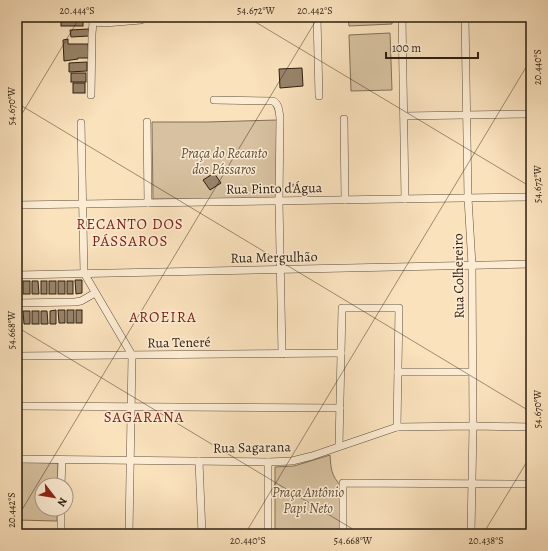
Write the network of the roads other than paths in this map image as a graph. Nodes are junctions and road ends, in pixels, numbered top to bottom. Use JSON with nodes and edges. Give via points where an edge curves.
{"nodes":[{"id":1,"x":145,"y":17,"type":"edge"},
{"id":2,"x":317,"y":17,"type":"edge"},
{"id":3,"x":402,"y":17,"type":"edge"},
{"id":4,"x":465,"y":17,"type":"edge"},
{"id":5,"x":531,"y":17,"type":"edge"},
{"id":6,"x":93,"y":19,"type":"edge"},
{"id":7,"x":531,"y":27,"type":"edge"},
{"id":8,"x":91,"y":95,"type":"dead end"},
{"id":9,"x":319,"y":96,"type":"dead end"},
{"id":10,"x":214,"y":100,"type":"dead end"},
{"id":11,"x":531,"y":114,"type":"edge"},
{"id":12,"x":467,"y":115,"type":"junction"},
{"id":13,"x":404,"y":116,"type":"junction"},
{"id":14,"x":344,"y":119,"type":"dead end"},
{"id":15,"x":147,"y":122,"type":"dead end"},
{"id":16,"x":81,"y":123,"type":"dead end"},
{"id":17,"x":531,"y":197,"type":"edge"},
{"id":18,"x":468,"y":198,"type":"junction"},
{"id":19,"x":405,"y":199,"type":"junction"},
{"id":20,"x":346,"y":200,"type":"junction"},
{"id":21,"x":279,"y":201,"type":"junction"},
{"id":22,"x":148,"y":203,"type":"junction"},
{"id":23,"x":83,"y":204,"type":"junction"},
{"id":24,"x":17,"y":205,"type":"edge"},
{"id":25,"x":531,"y":264,"type":"edge"},
{"id":26,"x":472,"y":265,"type":"junction"},
{"id":27,"x":281,"y":269,"type":"junction"},
{"id":28,"x":84,"y":273,"type":"junction"},
{"id":29,"x":17,"y":275,"type":"edge"},
{"id":30,"x":95,"y":293,"type":"junction"},
{"id":31,"x":17,"y":303,"type":"edge"},
{"id":32,"x":341,"y":353,"type":"junction"},
{"id":33,"x":282,"y":354,"type":"junction"},
{"id":34,"x":132,"y":355,"type":"junction"},
{"id":35,"x":17,"y":356,"type":"edge"},
{"id":36,"x":398,"y":372,"type":"junction"},
{"id":37,"x":472,"y":372,"type":"junction"},
{"id":38,"x":17,"y":406,"type":"edge"},
{"id":39,"x":131,"y":407,"type":"junction"},
{"id":40,"x":340,"y":408,"type":"junction"},
{"id":41,"x":473,"y":426,"type":"junction"},
{"id":42,"x":397,"y":427,"type":"junction"},
{"id":43,"x":531,"y":427,"type":"edge"},
{"id":44,"x":339,"y":446,"type":"junction"},
{"id":45,"x":17,"y":459,"type":"edge"},
{"id":46,"x":62,"y":460,"type":"junction"},
{"id":47,"x":130,"y":461,"type":"junction"},
{"id":48,"x":200,"y":461,"type":"junction"},
{"id":49,"x":268,"y":462,"type":"junction"},
{"id":50,"x":61,"y":477,"type":"edge"},
{"id":51,"x":471,"y":483,"type":"junction"},
{"id":52,"x":531,"y":484,"type":"edge"},
{"id":53,"x":61,"y":517,"type":"edge"},
{"id":54,"x":61,"y":534,"type":"edge"},
{"id":55,"x":129,"y":534,"type":"edge"},
{"id":56,"x":202,"y":534,"type":"edge"},
{"id":57,"x":268,"y":534,"type":"edge"},
{"id":58,"x":343,"y":534,"type":"edge"},
{"id":59,"x":471,"y":534,"type":"edge"}],
"edges":[{"from":1,"to":6,"type":"street","via":[[141,20],[105,23]]},
{"from":2,"to":9,"type":"street"},
{"from":3,"to":13,"type":"street"},
{"from":4,"to":12,"type":"street","name":"Rua Colhereiro"},
{"from":5,"to":7,"type":"street"},
{"from":6,"to":8,"type":"street"},
{"from":10,"to":21,"type":"street","via":[[276,103],[280,118]]},
{"from":11,"to":12,"type":"street"},
{"from":12,"to":13,"type":"street"},
{"from":12,"to":18,"type":"street","name":"Rua Colhereiro"},
{"from":13,"to":19,"type":"street"},
{"from":14,"to":20,"type":"street"},
{"from":15,"to":22,"type":"street"},
{"from":16,"to":23,"type":"street"},
{"from":17,"to":18,"type":"street","name":"Rua Pinto d'Água"},
{"from":18,"to":19,"type":"street","name":"Rua Pinto d'Água"},
{"from":18,"to":26,"type":"street","name":"Rua Colhereiro"},
{"from":19,"to":20,"type":"street","name":"Rua Pinto d'Água"},
{"from":20,"to":21,"type":"street","name":"Rua Pinto d'Água"},
{"from":21,"to":22,"type":"street","name":"Rua Pinto d'Água"},
{"from":21,"to":27,"type":"street"},
{"from":22,"to":23,"type":"street","name":"Rua Pinto d'Água"},
{"from":23,"to":24,"type":"street","name":"Rua Pinto d'Água"},
{"from":23,"to":28,"type":"street"},
{"from":25,"to":26,"type":"street","name":"Rua Mergulhão"},
{"from":26,"to":27,"type":"street","name":"Rua Mergulhão"},
{"from":26,"to":37,"type":"street","name":"Rua Colhereiro"},
{"from":27,"to":28,"type":"street","name":"Rua Mergulhão"},
{"from":27,"to":33,"type":"street"},
{"from":28,"to":29,"type":"street","name":"Rua Mergulhão"},
{"from":28,"to":30,"type":"street"},
{"from":30,"to":31,"type":"street","via":[[75,302]]},
{"from":30,"to":34,"type":"street"},
{"from":32,"to":33,"type":"street","name":"Rua Teneré"},
{"from":32,"to":36,"type":"street","via":[[342,308],[399,308]]},
{"from":32,"to":40,"type":"street"},
{"from":33,"to":34,"type":"street","name":"Rua Teneré"},
{"from":34,"to":35,"type":"street","name":"Rua Teneré"},
{"from":34,"to":39,"type":"street"},
{"from":36,"to":37,"type":"street"},
{"from":36,"to":42,"type":"street"},
{"from":37,"to":41,"type":"street","name":"Rua Colhereiro"},
{"from":38,"to":39,"type":"street"},
{"from":39,"to":40,"type":"street"},
{"from":39,"to":47,"type":"street"},
{"from":40,"to":44,"type":"street"},
{"from":41,"to":42,"type":"street","name":"Rua Sagarana"},
{"from":41,"to":43,"type":"street","name":"Rua Sagarana"},
{"from":41,"to":51,"type":"street","name":"Rua Colhereiro"},
{"from":42,"to":44,"type":"street","name":"Rua Sagarana"},
{"from":44,"to":49,"type":"street","name":"Rua Sagarana","via":[[292,461]]},
{"from":45,"to":46,"type":"street","name":"Rua Sagarana"},
{"from":46,"to":47,"type":"street","name":"Rua Sagarana"},
{"from":46,"to":50,"type":"street"},
{"from":47,"to":48,"type":"street","name":"Rua Sagarana"},
{"from":47,"to":55,"type":"street"},
{"from":48,"to":49,"type":"street","name":"Rua Sagarana"},
{"from":48,"to":56,"type":"street"},
{"from":49,"to":57,"type":"street"},
{"from":51,"to":52,"type":"street"},
{"from":51,"to":58,"type":"street","via":[[343,483]]},
{"from":51,"to":59,"type":"street","name":"Rua Colhereiro"},
{"from":53,"to":54,"type":"street"}]}
